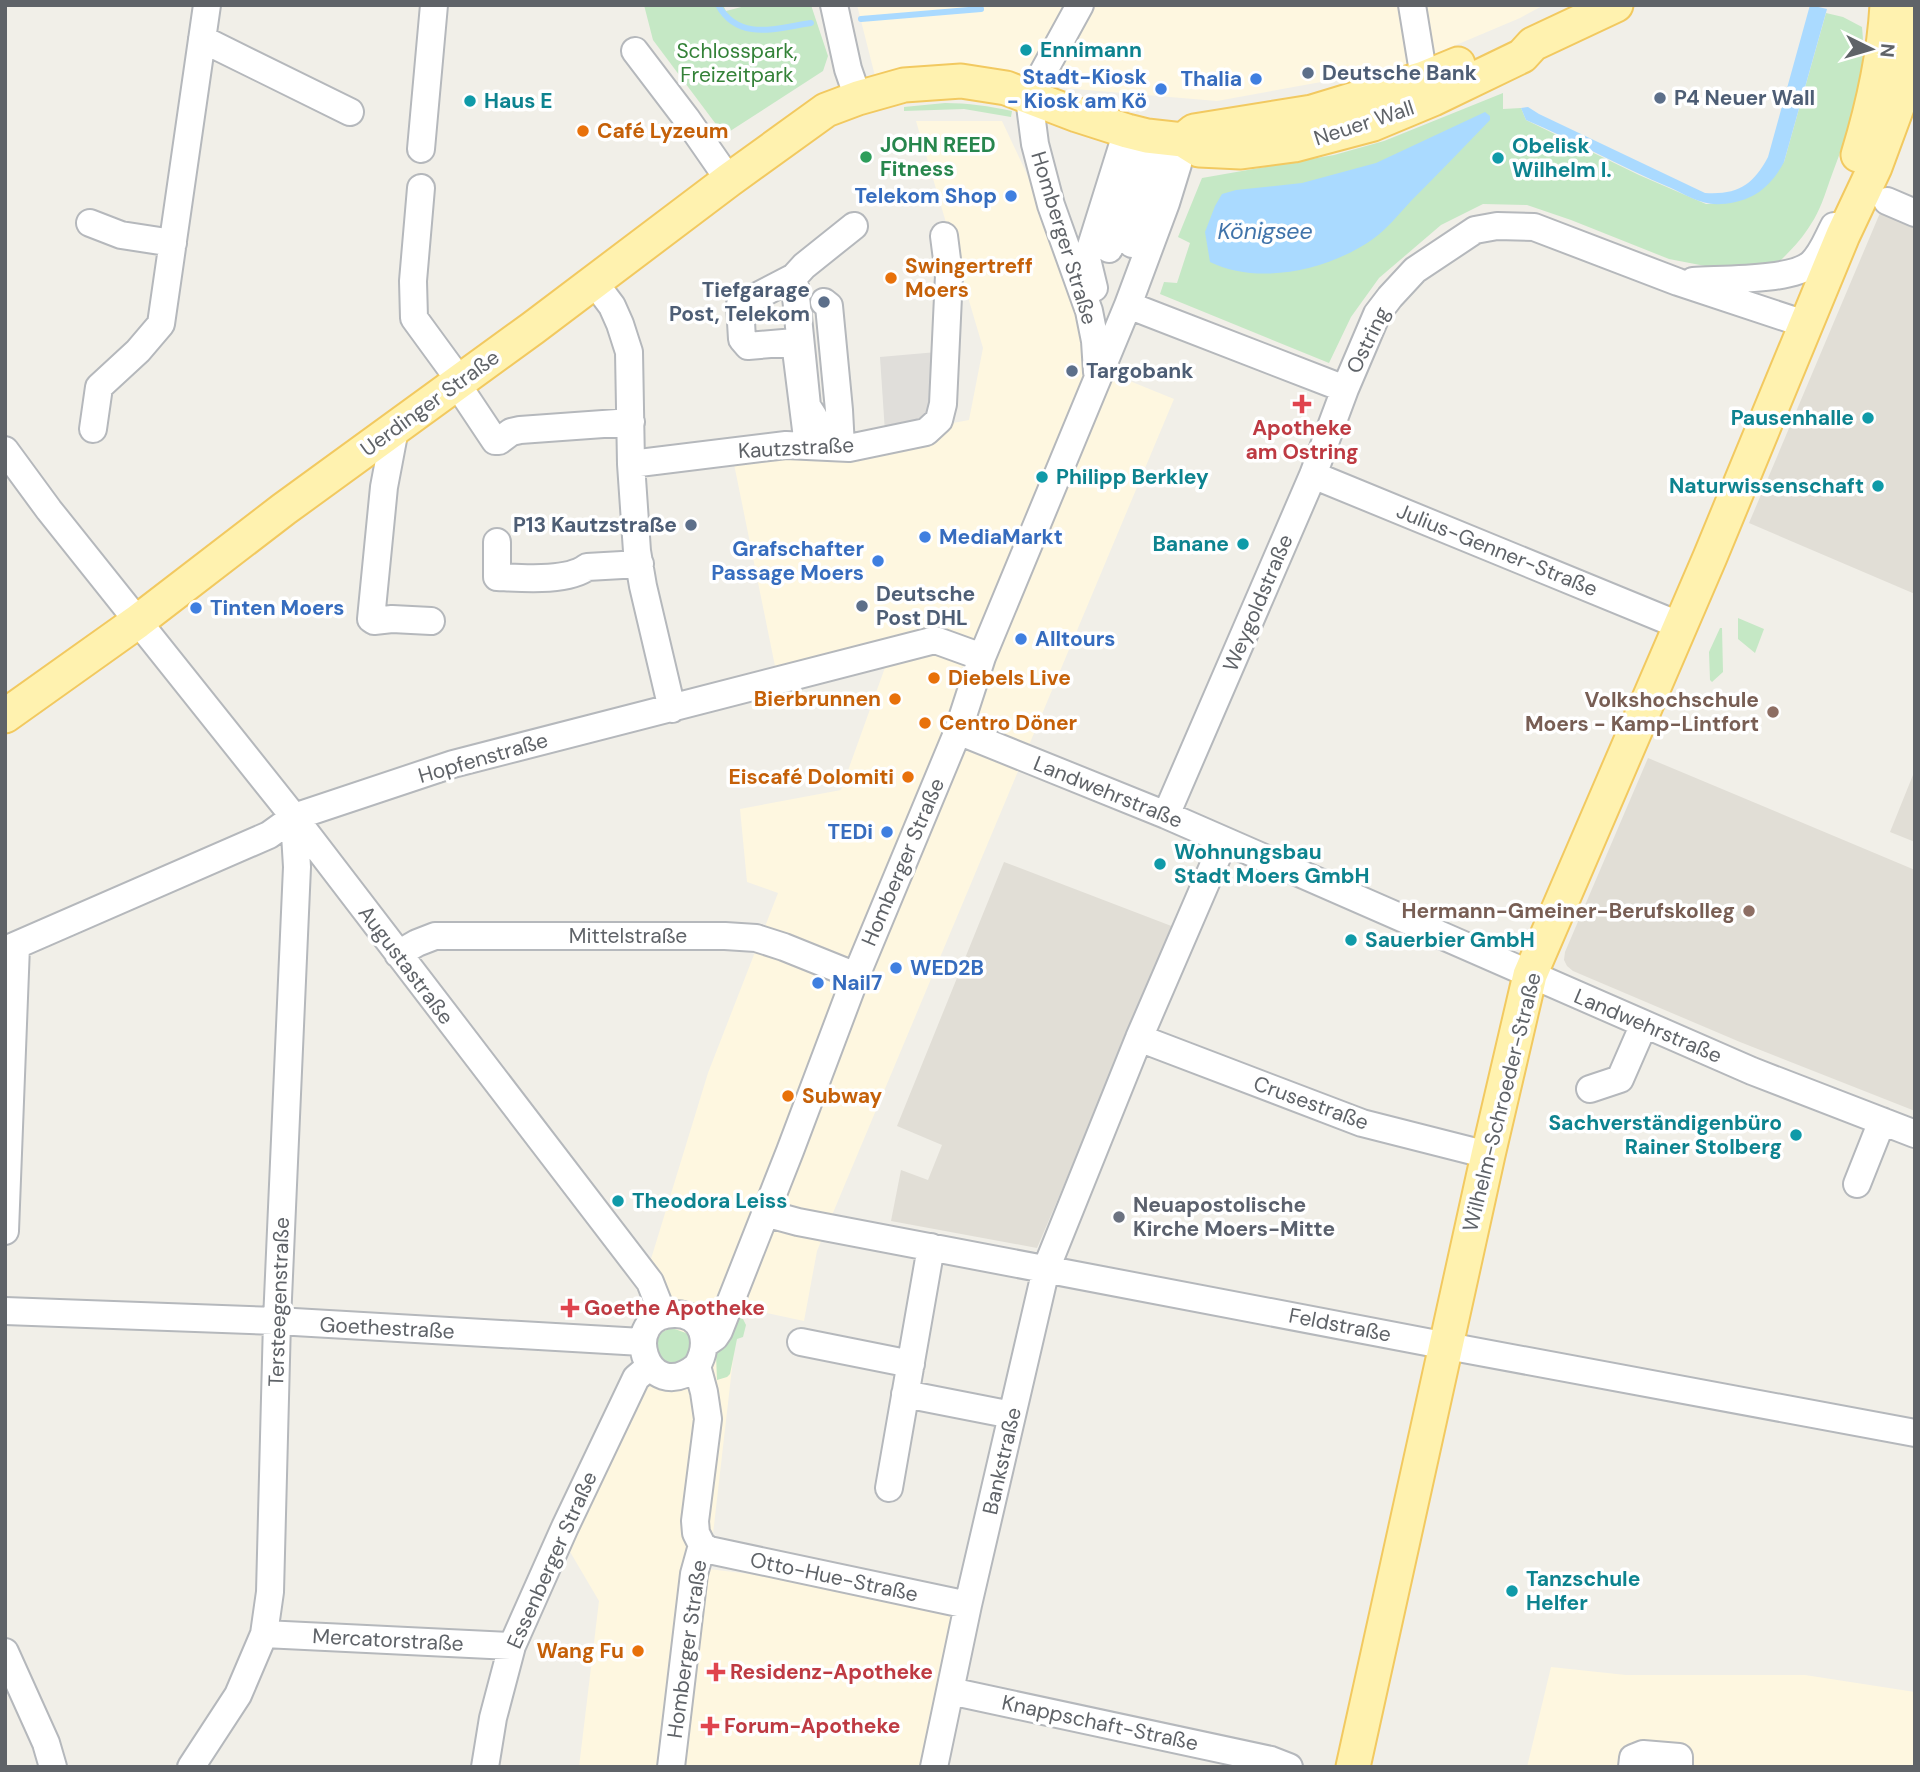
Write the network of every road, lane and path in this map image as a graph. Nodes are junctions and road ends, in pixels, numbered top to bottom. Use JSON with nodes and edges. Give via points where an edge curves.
{"nodes":[{"id":1,"x":207,"y":5,"type":"edge"},
{"id":2,"x":433,"y":5,"type":"edge"},
{"id":3,"x":834,"y":5,"type":"edge"},
{"id":4,"x":1080,"y":5,"type":"edge"},
{"id":5,"x":1412,"y":5,"type":"edge"},
{"id":6,"x":1865,"y":5,"type":"edge"},
{"id":7,"x":1608,"y":9,"type":"edge"},
{"id":8,"x":1915,"y":12,"type":"edge"},
{"id":9,"x":1886,"y":19,"type":"edge"},
{"id":10,"x":202,"y":39,"type":"junction"},
{"id":11,"x":1532,"y":44,"type":"junction"},
{"id":12,"x":635,"y":51,"type":"dead end"},
{"id":13,"x":1910,"y":75,"type":"edge"},
{"id":14,"x":1424,"y":78,"type":"junction"},
{"id":15,"x":858,"y":98,"type":"junction"},
{"id":16,"x":1030,"y":98,"type":"junction"},
{"id":17,"x":350,"y":112,"type":"dead end"},
{"id":18,"x":1161,"y":137,"type":"junction"},
{"id":19,"x":421,"y":149,"type":"dead end"},
{"id":20,"x":729,"y":180,"type":"junction"},
{"id":21,"x":421,"y":188,"type":"dead end"},
{"id":22,"x":1887,"y":201,"type":"dead end"},
{"id":23,"x":1915,"y":213,"type":"edge"},
{"id":24,"x":90,"y":223,"type":"dead end"},
{"id":25,"x":1841,"y":224,"type":"junction"},
{"id":26,"x":854,"y":226,"type":"dead end"},
{"id":27,"x":944,"y":236,"type":"dead end"},
{"id":28,"x":173,"y":243,"type":"junction"},
{"id":29,"x":794,"y":277,"type":"junction"},
{"id":30,"x":594,"y":282,"type":"junction"},
{"id":31,"x":1678,"y":282,"type":"junction"},
{"id":32,"x":1128,"y":304,"type":"junction"},
{"id":33,"x":1103,"y":321,"type":"junction"},
{"id":34,"x":1805,"y":324,"type":"junction"},
{"id":35,"x":1110,"y":347,"type":"junction"},
{"id":36,"x":1098,"y":377,"type":"junction"},
{"id":37,"x":458,"y":383,"type":"junction"},
{"id":38,"x":1345,"y":388,"type":"junction"},
{"id":39,"x":631,"y":422,"type":"junction"},
{"id":40,"x":93,"y":429,"type":"dead end"},
{"id":41,"x":395,"y":429,"type":"junction"},
{"id":42,"x":824,"y":447,"type":"junction"},
{"id":43,"x":5,"y":450,"type":"edge"},
{"id":44,"x":631,"y":464,"type":"junction"},
{"id":45,"x":1313,"y":475,"type":"junction"},
{"id":46,"x":497,"y":542,"type":"dead end"},
{"id":47,"x":640,"y":564,"type":"junction"},
{"id":48,"x":431,"y":621,"type":"dead end"},
{"id":49,"x":137,"y":622,"type":"junction"},
{"id":50,"x":1681,"y":626,"type":"junction"},
{"id":51,"x":982,"y":657,"type":"junction"},
{"id":52,"x":672,"y":709,"type":"junction"},
{"id":53,"x":5,"y":716,"type":"edge"},
{"id":54,"x":969,"y":736,"type":"junction"},
{"id":55,"x":1166,"y":815,"type":"junction"},
{"id":56,"x":294,"y":817,"type":"junction"},
{"id":57,"x":1224,"y":841,"type":"junction"},
{"id":58,"x":10,"y":948,"type":"edge"},
{"id":59,"x":398,"y":954,"type":"junction"},
{"id":60,"x":1530,"y":975,"type":"junction"},
{"id":61,"x":856,"y":976,"type":"junction"},
{"id":62,"x":1649,"y":1026,"type":"junction"},
{"id":63,"x":1139,"y":1038,"type":"junction"},
{"id":64,"x":1590,"y":1089,"type":"dead end"},
{"id":65,"x":1626,"y":1098,"type":"dead end"},
{"id":66,"x":1882,"y":1121,"type":"junction"},
{"id":67,"x":1915,"y":1134,"type":"edge"},
{"id":68,"x":1488,"y":1155,"type":"junction"},
{"id":69,"x":1857,"y":1184,"type":"dead end"},
{"id":70,"x":765,"y":1213,"type":"junction"},
{"id":71,"x":5,"y":1231,"type":"edge"},
{"id":72,"x":931,"y":1247,"type":"junction"},
{"id":73,"x":1046,"y":1269,"type":"junction"},
{"id":74,"x":5,"y":1311,"type":"edge"},
{"id":75,"x":663,"y":1315,"type":"junction"},
{"id":76,"x":277,"y":1321,"type":"junction"},
{"id":77,"x":801,"y":1342,"type":"dead end"},
{"id":78,"x":1445,"y":1345,"type":"junction"},
{"id":79,"x":646,"y":1354,"type":"junction"},
{"id":80,"x":701,"y":1355,"type":"junction"},
{"id":81,"x":911,"y":1364,"type":"junction"},
{"id":82,"x":905,"y":1394,"type":"junction"},
{"id":83,"x":1012,"y":1415,"type":"junction"},
{"id":84,"x":1915,"y":1433,"type":"edge"},
{"id":85,"x":889,"y":1488,"type":"dead end"},
{"id":86,"x":702,"y":1545,"type":"junction"},
{"id":87,"x":968,"y":1605,"type":"junction"},
{"id":88,"x":264,"y":1634,"type":"junction"},
{"id":89,"x":512,"y":1646,"type":"junction"},
{"id":90,"x":5,"y":1652,"type":"edge"},
{"id":91,"x":950,"y":1690,"type":"junction"},
{"id":92,"x":53,"y":1767,"type":"edge"},
{"id":93,"x":191,"y":1767,"type":"edge"},
{"id":94,"x":485,"y":1767,"type":"edge"},
{"id":95,"x":671,"y":1767,"type":"edge"},
{"id":96,"x":934,"y":1767,"type":"edge"},
{"id":97,"x":1289,"y":1767,"type":"edge"},
{"id":98,"x":1353,"y":1767,"type":"edge"},
{"id":99,"x":1632,"y":1767,"type":"edge"},
{"id":100,"x":1679,"y":1767,"type":"edge"}],
"edges":[{"from":1,"to":10,"type":"street"},
{"from":2,"to":19,"type":"street"},
{"from":3,"to":15,"type":"street"},
{"from":4,"to":16,"type":"street"},
{"from":5,"to":14,"type":"street"},
{"from":6,"to":9,"type":"main road"},
{"from":7,"to":11,"type":"main road","name":"Neuer Wall"},
{"from":8,"to":13,"type":"main road","name":"Wilhelm-Schroeder-Straße"},
{"from":9,"to":25,"type":"main road","name":"Wilhelm-Schroeder-Straße","via":[[1873,105]]},
{"from":10,"to":17,"type":"street"},
{"from":10,"to":28,"type":"street"},
{"from":11,"to":14,"type":"main road","name":"Neuer Wall","via":[[1513,41]]},
{"from":11,"to":18,"type":"main road","name":"Neuer Wall","via":[[1522,56],[1433,99],[1322,139],[1241,152],[1199,150]]},
{"from":12,"to":20,"type":"street"},
{"from":13,"to":25,"type":"main road","name":"Wilhelm-Schroeder-Straße","via":[[1875,167]]},
{"from":14,"to":18,"type":"main road","name":"Neuer Wall","via":[[1312,112]]},
{"from":15,"to":16,"type":"main road","name":"Neuer Wall","via":[[904,85],[961,81]]},
{"from":15,"to":20,"type":"main road","name":"Uerdinger Straße","via":[[826,110]]},
{"from":16,"to":18,"type":"main road","name":"Neuer Wall","via":[[1077,116]]},
{"from":16,"to":36,"type":"street","name":"Homberger Straße","via":[[1035,144],[1051,205],[1089,311]]},
{"from":18,"to":32,"type":"street","name":"Homberger Straße","via":[[1178,164]]},
{"from":18,"to":33,"type":"street","via":[[1146,205]]},
{"from":18,"to":33,"type":"street","via":[[1094,290]]},
{"from":20,"to":30,"type":"main road","name":"Uerdinger Straße"},
{"from":21,"to":37,"type":"street","via":[[414,318]]},
{"from":22,"to":23,"type":"street"},
{"from":24,"to":28,"type":"street"},
{"from":25,"to":31,"type":"street","name":"Ostring","via":[[1811,264],[1794,273]]},
{"from":25,"to":34,"type":"main road","name":"Wilhelm-Schroeder-Straße"},
{"from":26,"to":29,"type":"street"},
{"from":27,"to":42,"type":"street","name":"Kautzstraße","via":[[949,275],[939,420],[926,432],[849,448]]},
{"from":28,"to":40,"type":"street","via":[[161,324],[99,387]]},
{"from":29,"to":42,"type":"street","via":[[807,406]]},
{"from":29,"to":42,"type":"street","via":[[740,305],[742,339],[748,346],[795,342]]},
{"from":30,"to":37,"type":"main road","name":"Uerdinger Straße"},
{"from":30,"to":39,"type":"street","via":[[612,306],[629,352]]},
{"from":31,"to":34,"type":"street","name":"Ostring"},
{"from":31,"to":38,"type":"street","name":"Ostring","via":[[1534,227],[1475,230],[1415,270],[1390,297],[1377,314]]},
{"from":32,"to":35,"type":"street","name":"Homberger Straße"},
{"from":32,"to":38,"type":"street","name":"Ostring"},
{"from":33,"to":35,"type":"street"},
{"from":34,"to":50,"type":"main road","name":"Wilhelm-Schroeder-Straße","via":[[1728,531]]},
{"from":35,"to":36,"type":"street","name":"Homberger Straße"},
{"from":36,"to":51,"type":"street","name":"Homberger Straße"},
{"from":37,"to":39,"type":"street","via":[[495,441],[520,430]]},
{"from":37,"to":41,"type":"main road","name":"Uerdinger Straße"},
{"from":38,"to":45,"type":"street","name":"Weygoldstraße"},
{"from":39,"to":44,"type":"street"},
{"from":41,"to":48,"type":"street","via":[[384,487],[371,619]]},
{"from":41,"to":49,"type":"main road","name":"Uerdinger Straße"},
{"from":42,"to":44,"type":"street","name":"Kautzstraße","via":[[786,445],[756,456]]},
{"from":43,"to":49,"type":"street","name":"Augustastraße"},
{"from":44,"to":47,"type":"street"},
{"from":45,"to":50,"type":"street","name":"Julius-Genner-Straße"},
{"from":45,"to":55,"type":"street","name":"Weygoldstraße"},
{"from":46,"to":47,"type":"street","via":[[497,577],[569,576],[587,567]]},
{"from":47,"to":52,"type":"street"},
{"from":49,"to":53,"type":"main road","name":"Uerdinger Straße"},
{"from":49,"to":56,"type":"street","name":"Augustastraße"},
{"from":50,"to":60,"type":"main road","name":"Wilhelm-Schroeder-Straße"},
{"from":51,"to":52,"type":"street","name":"Hopfenstraße","via":[[935,639]]},
{"from":51,"to":54,"type":"street","name":"Homberger Straße"},
{"from":52,"to":56,"type":"street","name":"Hopfenstraße","via":[[453,764]]},
{"from":54,"to":55,"type":"street","name":"Landwehrstraße"},
{"from":54,"to":61,"type":"street","name":"Homberger Straße"},
{"from":55,"to":57,"type":"street","name":"Landwehrstraße"},
{"from":56,"to":58,"type":"street","name":"Hopfenstraße","via":[[269,835]]},
{"from":56,"to":59,"type":"street","name":"Augustastraße"},
{"from":56,"to":76,"type":"street","name":"Tersteegenstraße","via":[[298,867]]},
{"from":57,"to":60,"type":"street","name":"Landwehrstraße"},
{"from":57,"to":63,"type":"street","name":"Bankstraße"},
{"from":58,"to":71,"type":"street"},
{"from":59,"to":61,"type":"street","name":"Mittelstraße","via":[[435,936],[725,936],[756,939]]},
{"from":59,"to":75,"type":"street","name":"Augustastraße","via":[[650,1282]]},
{"from":60,"to":62,"type":"street","name":"Landwehrstraße"},
{"from":60,"to":68,"type":"main road","name":"Wilhelm-Schroeder-Straße"},
{"from":61,"to":70,"type":"street","name":"Homberger Straße"},
{"from":62,"to":64,"type":"street","via":[[1620,1079]]},
{"from":62,"to":65,"type":"street"},
{"from":62,"to":66,"type":"street","name":"Landwehrstraße"},
{"from":63,"to":68,"type":"street","name":"Crusestraße","via":[[1362,1123]]},
{"from":63,"to":73,"type":"street","name":"Bankstraße","via":[[1079,1158]]},
{"from":66,"to":67,"type":"street","name":"Landwehrstraße"},
{"from":66,"to":69,"type":"street"},
{"from":68,"to":78,"type":"main road","name":"Wilhelm-Schroeder-Straße"},
{"from":70,"to":72,"type":"street","name":"Feldstraße"},
{"from":70,"to":80,"type":"street","name":"Homberger Straße","via":[[719,1331]]},
{"from":72,"to":73,"type":"street","name":"Feldstraße"},
{"from":72,"to":81,"type":"street"},
{"from":73,"to":78,"type":"street","name":"Feldstraße"},
{"from":73,"to":83,"type":"street","name":"Bankstraße"},
{"from":74,"to":76,"type":"street","name":"Goethestraße"},
{"from":75,"to":79,"type":"street","via":[[646,1332]]},
{"from":75,"to":80,"type":"street","name":"Homberger Straße","via":[[684,1315],[694,1321],[704,1336]]},
{"from":76,"to":79,"type":"street","name":"Goethestraße"},
{"from":76,"to":88,"type":"street","name":"Tersteegenstraße","via":[[270,1592]]},
{"from":77,"to":81,"type":"street"},
{"from":78,"to":84,"type":"street","name":"Feldstraße"},
{"from":78,"to":98,"type":"main road","name":"Wilhelm-Schroeder-Straße"},
{"from":79,"to":80,"type":"street","via":[[661,1374],[676,1377],[689,1373]]},
{"from":79,"to":89,"type":"street","name":"Essenberger Straße"},
{"from":80,"to":86,"type":"street","name":"Homberger Straße","via":[[708,1419],[695,1521]]},
{"from":81,"to":82,"type":"street"},
{"from":82,"to":83,"type":"street"},
{"from":82,"to":85,"type":"street"},
{"from":83,"to":87,"type":"street","name":"Bankstraße"},
{"from":86,"to":87,"type":"street","name":"Otto-Hue-Straße"},
{"from":86,"to":95,"type":"street","name":"Homberger Straße","via":[[694,1574]]},
{"from":87,"to":91,"type":"street","name":"Bankstraße"},
{"from":88,"to":89,"type":"street","name":"Mercatorstraße"},
{"from":88,"to":93,"type":"street","name":"Tersteegenstraße","via":[[238,1695]]},
{"from":89,"to":94,"type":"street","name":"Essenberger Straße"},
{"from":90,"to":92,"type":"street","via":[[47,1743]]},
{"from":91,"to":96,"type":"street","name":"Bankstraße"},
{"from":91,"to":97,"type":"street","name":"Knappschaft-Straße"},
{"from":99,"to":100,"type":"street","via":[[1633,1758],[1643,1754],[1679,1757]]}]}
